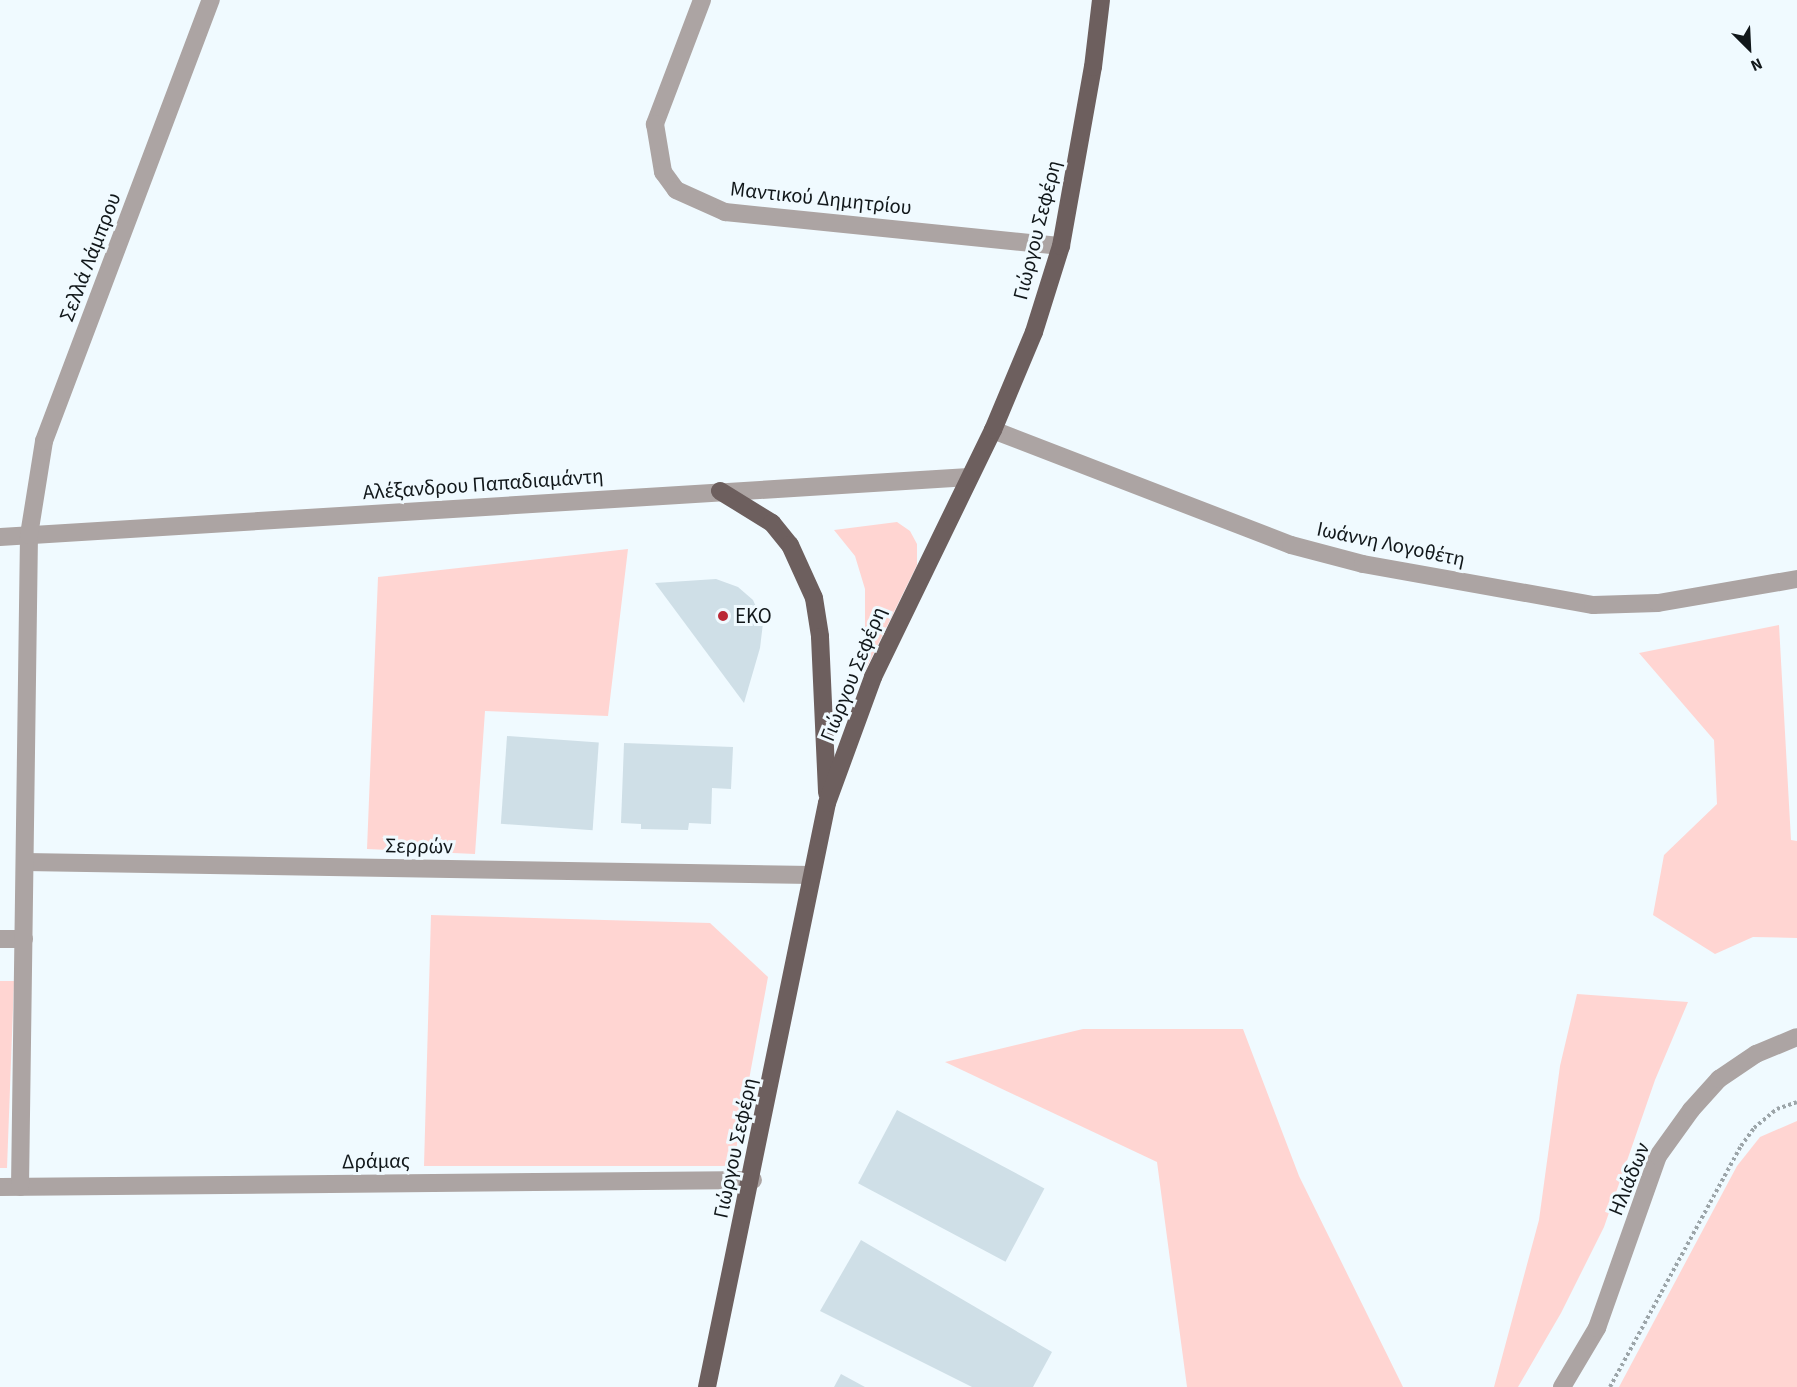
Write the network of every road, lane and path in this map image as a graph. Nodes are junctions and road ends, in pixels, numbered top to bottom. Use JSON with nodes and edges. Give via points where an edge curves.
{"nodes":[{"id":1,"x":211,"y":0,"type":"edge"},
{"id":2,"x":702,"y":0,"type":"edge"},
{"id":3,"x":1101,"y":0,"type":"edge"},
{"id":4,"x":1060,"y":246,"type":"junction"},
{"id":5,"x":993,"y":430,"type":"junction"},
{"id":6,"x":969,"y":477,"type":"junction"},
{"id":7,"x":720,"y":491,"type":"junction"},
{"id":8,"x":29,"y":535,"type":"junction"},
{"id":9,"x":0,"y":537,"type":"edge"},
{"id":10,"x":1797,"y":579,"type":"edge"},
{"id":11,"x":827,"y":803,"type":"junction"},
{"id":12,"x":25,"y":862,"type":"junction"},
{"id":13,"x":812,"y":875,"type":"junction"},
{"id":14,"x":0,"y":939,"type":"edge"},
{"id":15,"x":24,"y":939,"type":"junction"},
{"id":16,"x":1797,"y":1037,"type":"edge"},
{"id":17,"x":1797,"y":1102,"type":"edge"},
{"id":18,"x":753,"y":1180,"type":"junction"},
{"id":19,"x":0,"y":1187,"type":"edge"},
{"id":20,"x":20,"y":1187,"type":"junction"},
{"id":21,"x":707,"y":1387,"type":"edge"},
{"id":22,"x":1562,"y":1387,"type":"edge"},
{"id":23,"x":1610,"y":1387,"type":"edge"}],
"edges":[{"from":1,"to":8,"type":"street","name":"Σελλά Λάμπρου","via":[[44,441]]},
{"from":2,"to":4,"type":"street","name":"Μαντικού Δημητρίου","via":[[655,124],[663,172],[676,190],[725,212]]},
{"from":3,"to":4,"type":"main road","name":"Γιώργου Σεφέρη","via":[[1093,68]]},
{"from":4,"to":5,"type":"main road","name":"Γιώργου Σεφέρη","via":[[1034,332]]},
{"from":5,"to":6,"type":"main road","name":"Γιώργου Σεφέρη"},
{"from":5,"to":10,"type":"street","name":"Ιωάννη Λογοθέτη","via":[[1291,545],[1363,564],[1593,605],[1658,603]]},
{"from":6,"to":7,"type":"street","name":"Αλέξανδρου Παπαδιαμάντη"},
{"from":6,"to":11,"type":"main road","name":"Γιώργου Σεφέρη","via":[[873,677]]},
{"from":7,"to":8,"type":"street","name":"Αλέξανδρου Παπαδιαμάντη"},
{"from":7,"to":11,"type":"main road","via":[[771,523],[790,545],[814,598],[820,637]]},
{"from":8,"to":9,"type":"street","name":"Αλέξανδρου Παπαδιαμάντη"},
{"from":8,"to":12,"type":"street","name":"Σελλά Λάμπρου"},
{"from":11,"to":13,"type":"main road","name":"Γιώργου Σεφέρη"},
{"from":12,"to":13,"type":"street","name":"Σερρών"},
{"from":12,"to":15,"type":"street","name":"Σελλά Λάμπρου"},
{"from":13,"to":18,"type":"main road","name":"Γιώργου Σεφέρη"},
{"from":14,"to":15,"type":"street"},
{"from":15,"to":20,"type":"street","name":"Σελλά Λάμπρου"},
{"from":16,"to":22,"type":"street","name":"Ηλιάδων","via":[[1756,1054],[1719,1079],[1658,1156],[1597,1328]]},
{"from":17,"to":23,"type":"path","via":[[1777,1109],[1754,1128],[1741,1146]]},
{"from":18,"to":20,"type":"street","name":"Δράμας"},
{"from":18,"to":21,"type":"main road","name":"Γιώργου Σεφέρη"},
{"from":19,"to":20,"type":"street","name":"Δράμας"}]}
